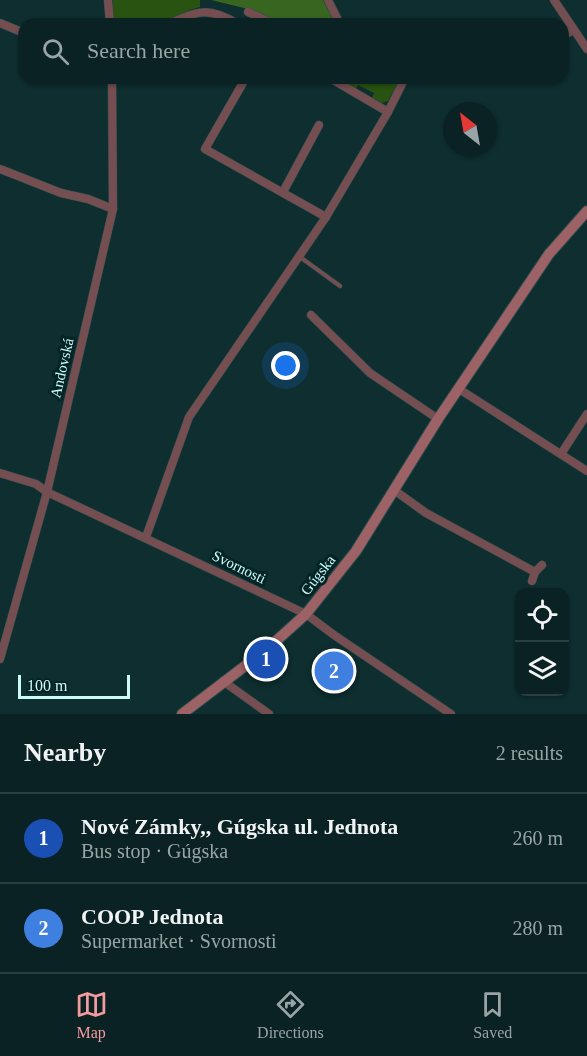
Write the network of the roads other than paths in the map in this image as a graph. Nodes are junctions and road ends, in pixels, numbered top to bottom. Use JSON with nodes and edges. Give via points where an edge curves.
{"nodes":[{"id":1,"x":108,"y":0,"type":"edge"},
{"id":2,"x":328,"y":0,"type":"edge"},
{"id":3,"x":554,"y":0,"type":"edge"},
{"id":4,"x":248,"y":12,"type":"dead end"},
{"id":5,"x":110,"y":18,"type":"edge"},
{"id":6,"x":182,"y":18,"type":"edge"},
{"id":7,"x":228,"y":18,"type":"edge"},
{"id":8,"x":261,"y":18,"type":"edge"},
{"id":9,"x":337,"y":18,"type":"edge"},
{"id":10,"x":565,"y":18,"type":"edge"},
{"id":11,"x":0,"y":23,"type":"edge"},
{"id":12,"x":569,"y":24,"type":"edge"},
{"id":13,"x":18,"y":30,"type":"edge"},
{"id":14,"x":573,"y":30,"type":"junction"},
{"id":15,"x":569,"y":32,"type":"edge"},
{"id":16,"x":587,"y":49,"type":"edge"},
{"id":17,"x":112,"y":84,"type":"edge"},
{"id":18,"x":242,"y":84,"type":"edge"},
{"id":19,"x":340,"y":84,"type":"edge"},
{"id":20,"x":402,"y":84,"type":"edge"},
{"id":21,"x":388,"y":112,"type":"junction"},
{"id":22,"x":319,"y":125,"type":"dead end"},
{"id":23,"x":0,"y":169,"type":"edge"},
{"id":24,"x":283,"y":192,"type":"junction"},
{"id":25,"x":113,"y":209,"type":"junction"},
{"id":26,"x":587,"y":211,"type":"edge"},
{"id":27,"x":326,"y":217,"type":"junction"},
{"id":28,"x":300,"y":256,"type":"junction"},
{"id":29,"x":340,"y":286,"type":"dead end"},
{"id":30,"x":311,"y":315,"type":"dead end"},
{"id":31,"x":459,"y":389,"type":"junction"},
{"id":32,"x":587,"y":414,"type":"edge"},
{"id":33,"x":438,"y":419,"type":"junction"},
{"id":34,"x":561,"y":454,"type":"junction"},
{"id":35,"x":587,"y":471,"type":"edge"},
{"id":36,"x":0,"y":473,"type":"edge"},
{"id":37,"x":394,"y":490,"type":"junction"},
{"id":38,"x":47,"y":492,"type":"junction"},
{"id":39,"x":146,"y":537,"type":"junction"},
{"id":40,"x":542,"y":565,"type":"dead end"},
{"id":41,"x":535,"y":572,"type":"junction"},
{"id":42,"x":532,"y":581,"type":"dead end"},
{"id":43,"x":306,"y":614,"type":"junction"},
{"id":44,"x":0,"y":659,"type":"edge"},
{"id":45,"x":224,"y":681,"type":"junction"},
{"id":46,"x":256,"y":705,"type":"junction"},
{"id":47,"x":182,"y":714,"type":"edge"},
{"id":48,"x":254,"y":714,"type":"edge"},
{"id":49,"x":270,"y":714,"type":"edge"},
{"id":50,"x":451,"y":714,"type":"edge"}],
"edges":[{"from":1,"to":5,"type":"street"},
{"from":2,"to":9,"type":"street"},
{"from":3,"to":10,"type":"street"},
{"from":4,"to":8,"type":"street"},
{"from":6,"to":7,"type":"street","via":[[209,11]]},
{"from":11,"to":13,"type":"street"},
{"from":12,"to":14,"type":"street"},
{"from":14,"to":15,"type":"street"},
{"from":14,"to":16,"type":"street"},
{"from":17,"to":25,"type":"street","name":"Andovská"},
{"from":18,"to":24,"type":"street","via":[[205,149]]},
{"from":19,"to":21,"type":"street"},
{"from":20,"to":21,"type":"street"},
{"from":21,"to":27,"type":"street"},
{"from":22,"to":24,"type":"street"},
{"from":23,"to":25,"type":"street"},
{"from":24,"to":27,"type":"street"},
{"from":25,"to":38,"type":"street","name":"Andovská"},
{"from":26,"to":31,"type":"main road","name":"Gúgska","via":[[549,254]]},
{"from":27,"to":28,"type":"street"},
{"from":28,"to":29,"type":"lane"},
{"from":28,"to":39,"type":"street","via":[[189,417]]},
{"from":30,"to":33,"type":"street","via":[[370,373]]},
{"from":31,"to":33,"type":"main road","name":"Gúgska"},
{"from":31,"to":34,"type":"street"},
{"from":32,"to":34,"type":"street"},
{"from":33,"to":37,"type":"main road","name":"Gúgska"},
{"from":34,"to":35,"type":"street"},
{"from":36,"to":38,"type":"street","name":"Svornosti","via":[[36,484]]},
{"from":37,"to":41,"type":"street","via":[[426,513]]},
{"from":37,"to":43,"type":"main road","name":"Gúgska","via":[[356,550]]},
{"from":38,"to":39,"type":"street","name":"Svornosti"},
{"from":38,"to":44,"type":"street","name":"Andovská"},
{"from":39,"to":43,"type":"street","name":"Svornosti"},
{"from":40,"to":41,"type":"street"},
{"from":41,"to":42,"type":"street"},
{"from":43,"to":45,"type":"main road","name":"Gúgska"},
{"from":43,"to":50,"type":"street","name":"Svornosti"},
{"from":45,"to":46,"type":"street"},
{"from":45,"to":47,"type":"main road","name":"Gúgska"},
{"from":46,"to":48,"type":"street"},
{"from":46,"to":49,"type":"street"}]}
